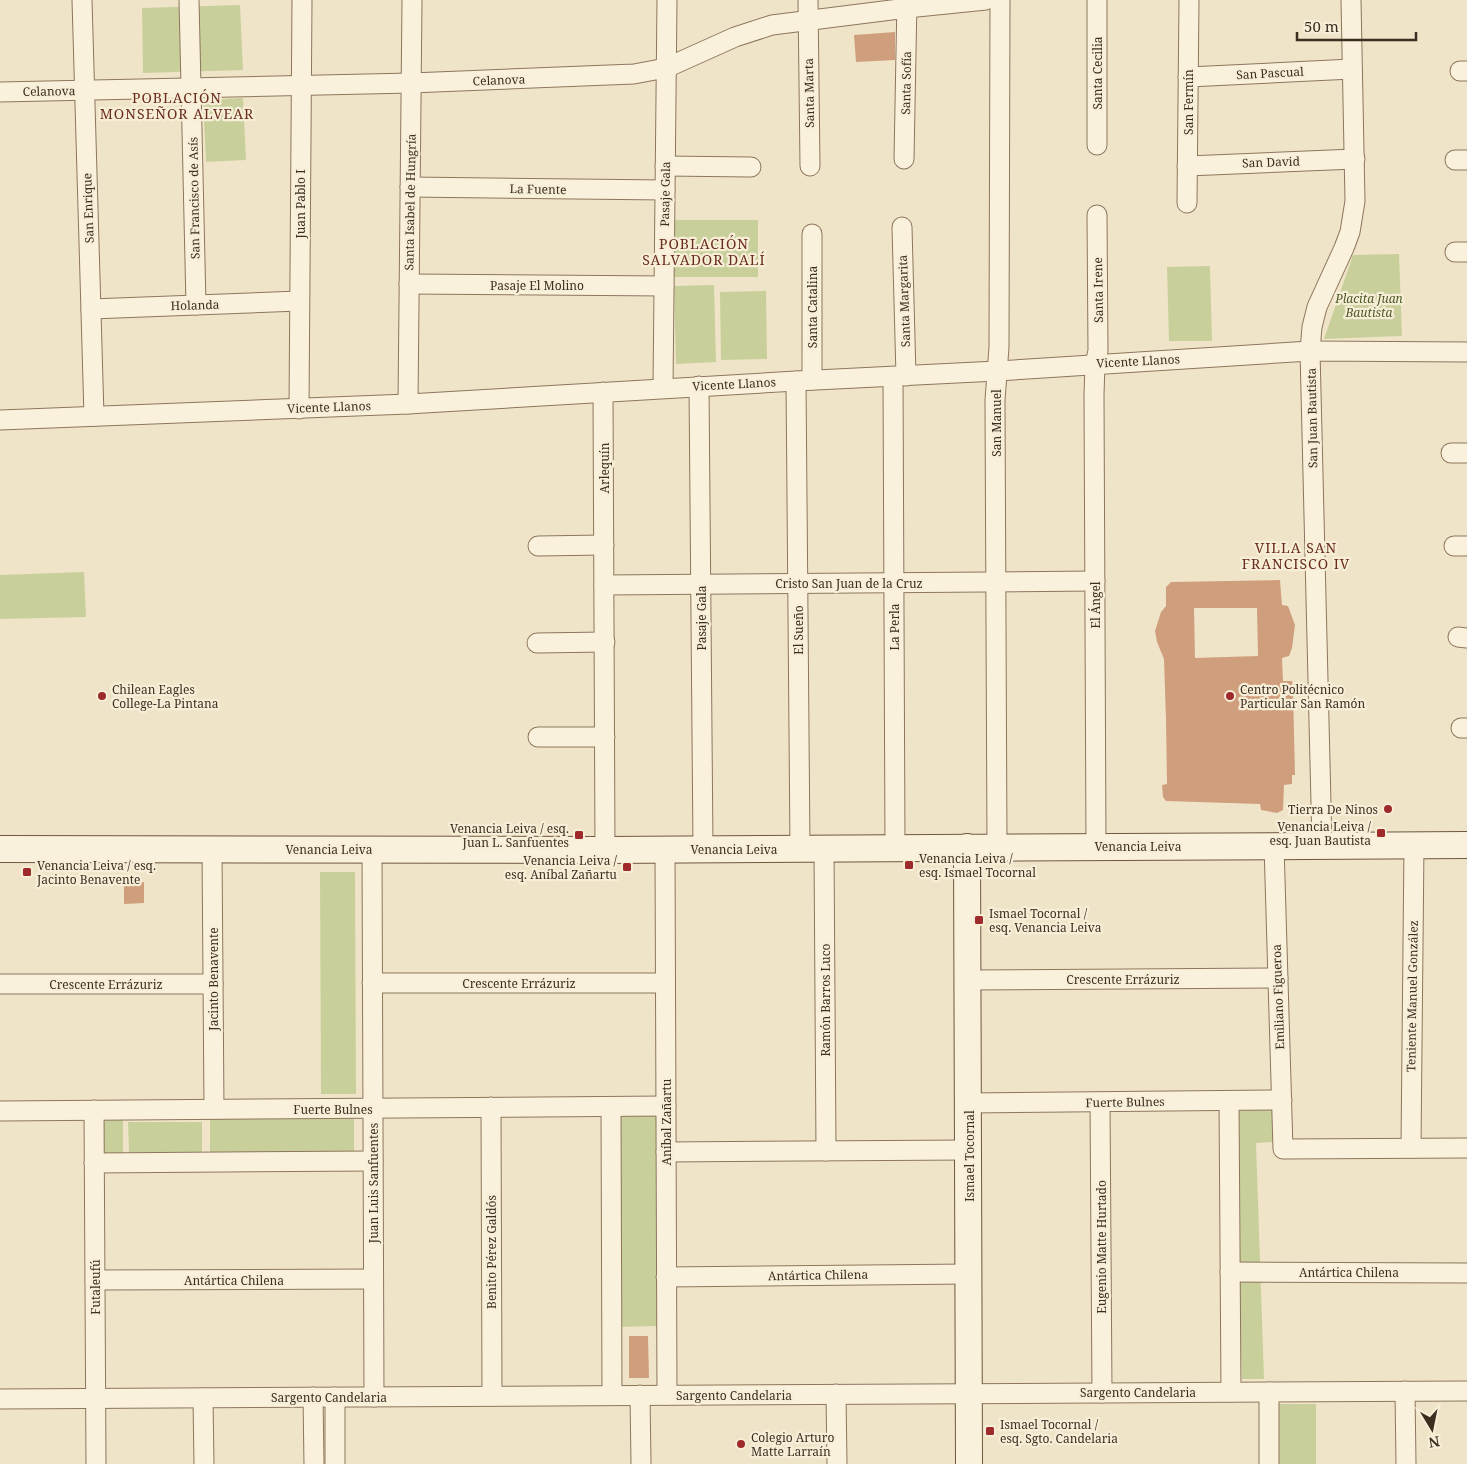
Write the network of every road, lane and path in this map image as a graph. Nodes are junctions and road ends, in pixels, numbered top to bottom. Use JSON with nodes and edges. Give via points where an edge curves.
{"nodes":[{"id":1,"x":82,"y":0,"type":"edge"},
{"id":2,"x":189,"y":0,"type":"edge"},
{"id":3,"x":302,"y":0,"type":"edge"},
{"id":4,"x":412,"y":0,"type":"edge"},
{"id":5,"x":667,"y":0,"type":"edge"},
{"id":6,"x":808,"y":0,"type":"edge"},
{"id":7,"x":986,"y":0,"type":"edge"},
{"id":8,"x":1000,"y":0,"type":"edge"},
{"id":9,"x":1097,"y":0,"type":"edge"},
{"id":10,"x":1188,"y":0,"type":"edge"},
{"id":11,"x":1351,"y":0,"type":"edge"},
{"id":12,"x":907,"y":4,"type":"edge"},
{"id":13,"x":808,"y":20,"type":"junction"},
{"id":14,"x":666,"y":68,"type":"junction"},
{"id":15,"x":1352,"y":69,"type":"junction"},
{"id":16,"x":1188,"y":77,"type":"junction"},
{"id":17,"x":411,"y":83,"type":"junction"},
{"id":18,"x":301,"y":85,"type":"junction"},
{"id":19,"x":191,"y":88,"type":"junction"},
{"id":20,"x":85,"y":90,"type":"junction"},
{"id":21,"x":0,"y":92,"type":"edge"},
{"id":22,"x":1097,"y":145,"type":"dead end"},
{"id":23,"x":904,"y":159,"type":"dead end"},
{"id":24,"x":1355,"y":159,"type":"junction"},
{"id":25,"x":666,"y":166,"type":"junction"},
{"id":26,"x":810,"y":166,"type":"dead end"},
{"id":27,"x":1187,"y":166,"type":"junction"},
{"id":28,"x":750,"y":167,"type":"dead end"},
{"id":29,"x":410,"y":187,"type":"junction"},
{"id":30,"x":665,"y":190,"type":"junction"},
{"id":31,"x":1187,"y":203,"type":"dead end"},
{"id":32,"x":1097,"y":215,"type":"dead end"},
{"id":33,"x":902,"y":227,"type":"dead end"},
{"id":34,"x":812,"y":234,"type":"dead end"},
{"id":35,"x":409,"y":284,"type":"junction"},
{"id":36,"x":664,"y":286,"type":"junction"},
{"id":37,"x":299,"y":301,"type":"junction"},
{"id":38,"x":196,"y":305,"type":"junction"},
{"id":39,"x":91,"y":309,"type":"junction"},
{"id":40,"x":1310,"y":351,"type":"junction"},
{"id":41,"x":1467,"y":352,"type":"edge"},
{"id":42,"x":1095,"y":364,"type":"junction"},
{"id":43,"x":997,"y":371,"type":"junction"},
{"id":44,"x":899,"y":376,"type":"junction"},
{"id":45,"x":804,"y":380,"type":"junction"},
{"id":46,"x":699,"y":386,"type":"junction"},
{"id":47,"x":663,"y":388,"type":"junction"},
{"id":48,"x":604,"y":392,"type":"junction"},
{"id":49,"x":408,"y":404,"type":"junction"},
{"id":50,"x":298,"y":409,"type":"junction"},
{"id":51,"x":94,"y":416,"type":"junction"},
{"id":52,"x":0,"y":420,"type":"edge"},
{"id":53,"x":604,"y":545,"type":"junction"},
{"id":54,"x":538,"y":546,"type":"dead end"},
{"id":55,"x":996,"y":582,"type":"junction"},
{"id":56,"x":1095,"y":582,"type":"junction"},
{"id":57,"x":797,"y":583,"type":"junction"},
{"id":58,"x":893,"y":583,"type":"junction"},
{"id":59,"x":701,"y":584,"type":"junction"},
{"id":60,"x":604,"y":585,"type":"junction"},
{"id":61,"x":537,"y":642,"type":"dead end"},
{"id":62,"x":605,"y":642,"type":"junction"},
{"id":63,"x":538,"y":736,"type":"dead end"},
{"id":64,"x":605,"y":736,"type":"junction"},
{"id":65,"x":1322,"y":844,"type":"junction"},
{"id":66,"x":1414,"y":844,"type":"junction"},
{"id":67,"x":1467,"y":844,"type":"edge"},
{"id":68,"x":1274,"y":845,"type":"junction"},
{"id":69,"x":1096,"y":846,"type":"junction"},
{"id":70,"x":967,"y":847,"type":"junction"},
{"id":71,"x":997,"y":847,"type":"junction"},
{"id":72,"x":812,"y":848,"type":"junction"},
{"id":73,"x":895,"y":848,"type":"junction"},
{"id":74,"x":0,"y":849,"type":"edge"},
{"id":75,"x":212,"y":849,"type":"junction"},
{"id":76,"x":665,"y":849,"type":"junction"},
{"id":77,"x":702,"y":849,"type":"junction"},
{"id":78,"x":372,"y":850,"type":"junction"},
{"id":79,"x":605,"y":850,"type":"junction"},
{"id":80,"x":1278,"y":978,"type":"junction"},
{"id":81,"x":968,"y":980,"type":"junction"},
{"id":82,"x":372,"y":983,"type":"junction"},
{"id":83,"x":666,"y":983,"type":"junction"},
{"id":84,"x":0,"y":984,"type":"edge"},
{"id":85,"x":213,"y":984,"type":"junction"},
{"id":86,"x":1282,"y":1100,"type":"junction"},
{"id":87,"x":1229,"y":1101,"type":"junction"},
{"id":88,"x":1100,"y":1102,"type":"junction"},
{"id":89,"x":968,"y":1103,"type":"junction"},
{"id":90,"x":666,"y":1106,"type":"junction"},
{"id":91,"x":611,"y":1107,"type":"junction"},
{"id":92,"x":373,"y":1108,"type":"junction"},
{"id":93,"x":491,"y":1108,"type":"junction"},
{"id":94,"x":214,"y":1109,"type":"junction"},
{"id":95,"x":94,"y":1110,"type":"junction"},
{"id":96,"x":0,"y":1111,"type":"edge"},
{"id":97,"x":1411,"y":1148,"type":"junction"},
{"id":98,"x":1467,"y":1148,"type":"edge"},
{"id":99,"x":968,"y":1150,"type":"junction"},
{"id":100,"x":826,"y":1151,"type":"junction"},
{"id":101,"x":666,"y":1152,"type":"junction"},
{"id":102,"x":373,"y":1161,"type":"junction"},
{"id":103,"x":94,"y":1163,"type":"junction"},
{"id":104,"x":1230,"y":1272,"type":"junction"},
{"id":105,"x":1467,"y":1273,"type":"edge"},
{"id":106,"x":969,"y":1274,"type":"junction"},
{"id":107,"x":666,"y":1277,"type":"junction"},
{"id":108,"x":373,"y":1279,"type":"junction"},
{"id":109,"x":95,"y":1280,"type":"junction"},
{"id":110,"x":1405,"y":1391,"type":"junction"},
{"id":111,"x":1467,"y":1391,"type":"edge"},
{"id":112,"x":1102,"y":1392,"type":"junction"},
{"id":113,"x":1231,"y":1392,"type":"junction"},
{"id":114,"x":1268,"y":1392,"type":"junction"},
{"id":115,"x":969,"y":1393,"type":"junction"},
{"id":116,"x":836,"y":1394,"type":"junction"},
{"id":117,"x":612,"y":1395,"type":"junction"},
{"id":118,"x":640,"y":1395,"type":"junction"},
{"id":119,"x":667,"y":1395,"type":"junction"},
{"id":120,"x":492,"y":1396,"type":"junction"},
{"id":121,"x":314,"y":1397,"type":"junction"},
{"id":122,"x":335,"y":1397,"type":"junction"},
{"id":123,"x":374,"y":1397,"type":"junction"},
{"id":124,"x":95,"y":1398,"type":"junction"},
{"id":125,"x":203,"y":1398,"type":"junction"},
{"id":126,"x":0,"y":1399,"type":"edge"},
{"id":127,"x":96,"y":1464,"type":"edge"},
{"id":128,"x":204,"y":1464,"type":"edge"},
{"id":129,"x":314,"y":1464,"type":"edge"},
{"id":130,"x":335,"y":1464,"type":"edge"},
{"id":131,"x":641,"y":1464,"type":"edge"},
{"id":132,"x":837,"y":1464,"type":"edge"},
{"id":133,"x":969,"y":1464,"type":"edge"},
{"id":134,"x":1270,"y":1464,"type":"edge"},
{"id":135,"x":1406,"y":1464,"type":"edge"}],
"edges":[{"from":1,"to":20,"type":"street","name":"San Enrique"},
{"from":2,"to":19,"type":"street","name":"San Francisco de Asís"},
{"from":3,"to":18,"type":"street","name":"Juan Pablo I"},
{"from":4,"to":17,"type":"street","name":"Santa Isabel de Hungría"},
{"from":5,"to":14,"type":"street","name":"Pasaje Gala"},
{"from":6,"to":13,"type":"street","name":"Santa Marta"},
{"from":7,"to":12,"type":"street","name":"Celanova"},
{"from":8,"to":43,"type":"street","name":"San Manuel"},
{"from":9,"to":22,"type":"street","name":"Santa Cecilia"},
{"from":10,"to":16,"type":"street","name":"San Fermín"},
{"from":11,"to":15,"type":"street","name":"San Juan Bautista"},
{"from":12,"to":13,"type":"street","name":"Celanova"},
{"from":12,"to":23,"type":"street","name":"Santa Sofía"},
{"from":13,"to":14,"type":"street","name":"Celanova","via":[[760,28]]},
{"from":13,"to":26,"type":"street","name":"Santa Marta"},
{"from":14,"to":17,"type":"street","name":"Celanova","via":[[634,74]]},
{"from":14,"to":25,"type":"street","name":"Pasaje Gala"},
{"from":15,"to":16,"type":"street","name":"San Pascual"},
{"from":15,"to":24,"type":"street","name":"San Juan Bautista"},
{"from":16,"to":27,"type":"street","name":"San Fermín"},
{"from":17,"to":18,"type":"street","name":"Celanova"},
{"from":17,"to":29,"type":"street","name":"Santa Isabel de Hungría"},
{"from":18,"to":19,"type":"street","name":"Celanova"},
{"from":18,"to":37,"type":"street","name":"Juan Pablo I"},
{"from":19,"to":20,"type":"street","name":"Celanova"},
{"from":19,"to":38,"type":"street","name":"San Francisco de Asís"},
{"from":20,"to":21,"type":"street","name":"Celanova"},
{"from":20,"to":39,"type":"street","name":"San Enrique"},
{"from":24,"to":27,"type":"street","name":"San David"},
{"from":24,"to":40,"type":"street","name":"San Juan Bautista","via":[[1355,201],[1350,232],[1317,307]]},
{"from":25,"to":28,"type":"street"},
{"from":25,"to":30,"type":"street","name":"Pasaje Gala"},
{"from":27,"to":31,"type":"street","name":"San Fermín"},
{"from":29,"to":30,"type":"street","name":"La Fuente"},
{"from":29,"to":35,"type":"street","name":"Santa Isabel de Hungría"},
{"from":30,"to":36,"type":"street","name":"Pasaje Gala"},
{"from":32,"to":42,"type":"street","name":"Santa Irene","via":[[1098,351]]},
{"from":33,"to":44,"type":"street","name":"Santa Margarita"},
{"from":34,"to":45,"type":"street","name":"Santa Catalina"},
{"from":35,"to":36,"type":"street","name":"Pasaje El Molino"},
{"from":35,"to":49,"type":"street","name":"Santa Isabel de Hungría"},
{"from":36,"to":47,"type":"street","name":"Pasaje Gala"},
{"from":37,"to":38,"type":"street","name":"Holanda"},
{"from":37,"to":50,"type":"street","name":"Juan Pablo I"},
{"from":38,"to":39,"type":"street","name":"Holanda"},
{"from":39,"to":51,"type":"street","name":"San Enrique"},
{"from":40,"to":41,"type":"street","name":"Vicente Llanos"},
{"from":40,"to":42,"type":"street","name":"Vicente Llanos"},
{"from":40,"to":65,"type":"street","name":"San Juan Bautista"},
{"from":42,"to":43,"type":"street","name":"Vicente Llanos"},
{"from":42,"to":56,"type":"street","name":"El Ángel"},
{"from":43,"to":44,"type":"street","name":"Vicente Llanos"},
{"from":43,"to":55,"type":"street","name":"San Manuel"},
{"from":44,"to":45,"type":"street","name":"Vicente Llanos"},
{"from":44,"to":58,"type":"street","name":"La Perla"},
{"from":45,"to":46,"type":"street","name":"Vicente Llanos"},
{"from":45,"to":57,"type":"street","name":"El Sueño"},
{"from":46,"to":47,"type":"street","name":"Vicente Llanos"},
{"from":46,"to":59,"type":"street","name":"Pasaje Gala"},
{"from":47,"to":48,"type":"street","name":"Vicente Llanos"},
{"from":48,"to":49,"type":"street","name":"Vicente Llanos"},
{"from":48,"to":53,"type":"street","name":"Arlequín"},
{"from":49,"to":50,"type":"street","name":"Vicente Llanos"},
{"from":50,"to":51,"type":"street","name":"Vicente Llanos"},
{"from":51,"to":52,"type":"street","name":"Vicente Llanos"},
{"from":53,"to":54,"type":"street"},
{"from":53,"to":60,"type":"street","name":"Arlequín"},
{"from":55,"to":56,"type":"street","name":"Cristo San Juan de la Cruz"},
{"from":55,"to":58,"type":"street","name":"Cristo San Juan de la Cruz"},
{"from":55,"to":71,"type":"street","name":"San Manuel"},
{"from":56,"to":69,"type":"street","name":"El Ángel"},
{"from":57,"to":58,"type":"street","name":"Cristo San Juan de la Cruz"},
{"from":57,"to":59,"type":"street","name":"Cristo San Juan de la Cruz"},
{"from":57,"to":72,"type":"street","name":"El Sueño"},
{"from":58,"to":73,"type":"street","name":"La Perla"},
{"from":59,"to":60,"type":"street","name":"Cristo San Juan de la Cruz"},
{"from":59,"to":77,"type":"street","name":"Pasaje Gala"},
{"from":60,"to":62,"type":"street","name":"Arlequín"},
{"from":61,"to":62,"type":"street"},
{"from":62,"to":64,"type":"street","name":"Arlequín"},
{"from":63,"to":64,"type":"street"},
{"from":64,"to":79,"type":"street","name":"Arlequín"},
{"from":65,"to":66,"type":"street","name":"Venancia Leiva"},
{"from":65,"to":68,"type":"street","name":"Venancia Leiva"},
{"from":66,"to":67,"type":"street","name":"Venancia Leiva"},
{"from":66,"to":97,"type":"street","name":"Teniente Manuel González"},
{"from":68,"to":69,"type":"street","name":"Venancia Leiva"},
{"from":68,"to":80,"type":"street","name":"Emiliano Figueroa"},
{"from":69,"to":71,"type":"street","name":"Venancia Leiva"},
{"from":70,"to":71,"type":"street","name":"Venancia Leiva"},
{"from":70,"to":73,"type":"street","name":"Venancia Leiva"},
{"from":70,"to":81,"type":"street","name":"Ismael Tocornal"},
{"from":72,"to":73,"type":"street","name":"Venancia Leiva"},
{"from":72,"to":77,"type":"street","name":"Venancia Leiva"},
{"from":72,"to":100,"type":"street","name":"Ramón Barros Luco"},
{"from":74,"to":75,"type":"street","name":"Venancia Leiva"},
{"from":75,"to":78,"type":"street","name":"Venancia Leiva"},
{"from":75,"to":85,"type":"street","name":"Jacinto Benavente"},
{"from":76,"to":77,"type":"street","name":"Venancia Leiva"},
{"from":76,"to":79,"type":"street","name":"Venancia Leiva"},
{"from":76,"to":83,"type":"street","name":"Aníbal Zañartu"},
{"from":78,"to":79,"type":"street","name":"Venancia Leiva"},
{"from":78,"to":82,"type":"street","name":"Juan Luis Sanfuentes"},
{"from":80,"to":81,"type":"street","name":"Crescente Errázuriz"},
{"from":80,"to":86,"type":"street","name":"Emiliano Figueroa"},
{"from":81,"to":89,"type":"street","name":"Ismael Tocornal"},
{"from":82,"to":83,"type":"street","name":"Crescente Errázuriz"},
{"from":82,"to":92,"type":"street","name":"Juan Luis Sanfuentes"},
{"from":83,"to":90,"type":"street","name":"Aníbal Zañartu"},
{"from":84,"to":85,"type":"street","name":"Crescente Errázuriz"},
{"from":85,"to":94,"type":"street","name":"Jacinto Benavente"},
{"from":86,"to":87,"type":"street","name":"Fuerte Bulnes"},
{"from":86,"to":97,"type":"street","name":"Emiliano Figueroa","via":[[1283,1149]]},
{"from":87,"to":88,"type":"street","name":"Fuerte Bulnes"},
{"from":87,"to":104,"type":"street"},
{"from":88,"to":89,"type":"street","name":"Fuerte Bulnes"},
{"from":88,"to":112,"type":"street","name":"Eugenio Matte Hurtado"},
{"from":89,"to":99,"type":"street","name":"Ismael Tocornal"},
{"from":90,"to":91,"type":"street","name":"Fuerte Bulnes"},
{"from":90,"to":101,"type":"street","name":"Aníbal Zañartu"},
{"from":91,"to":93,"type":"street","name":"Fuerte Bulnes"},
{"from":91,"to":117,"type":"street"},
{"from":92,"to":93,"type":"street","name":"Fuerte Bulnes"},
{"from":92,"to":94,"type":"street","name":"Fuerte Bulnes"},
{"from":92,"to":102,"type":"street","name":"Juan Luis Sanfuentes"},
{"from":93,"to":120,"type":"street","name":"Benito Pérez Galdós"},
{"from":94,"to":95,"type":"street","name":"Fuerte Bulnes"},
{"from":95,"to":96,"type":"street","name":"Fuerte Bulnes"},
{"from":95,"to":103,"type":"street","name":"Futaleufú"},
{"from":97,"to":98,"type":"street"},
{"from":99,"to":100,"type":"street"},
{"from":99,"to":106,"type":"street","name":"Ismael Tocornal"},
{"from":100,"to":101,"type":"street"},
{"from":101,"to":107,"type":"street","name":"Aníbal Zañartu"},
{"from":102,"to":103,"type":"street"},
{"from":102,"to":108,"type":"street","name":"Juan Luis Sanfuentes"},
{"from":103,"to":109,"type":"street","name":"Futaleufú"},
{"from":104,"to":105,"type":"street","name":"Antártica Chilena"},
{"from":104,"to":113,"type":"street"},
{"from":106,"to":107,"type":"street","name":"Antártica Chilena"},
{"from":106,"to":115,"type":"street","name":"Ismael Tocornal"},
{"from":107,"to":119,"type":"street","name":"Aníbal Zañartu"},
{"from":108,"to":109,"type":"street","name":"Antártica Chilena"},
{"from":108,"to":123,"type":"street","name":"Juan Luis Sanfuentes"},
{"from":109,"to":124,"type":"street","name":"Futaleufú"},
{"from":110,"to":111,"type":"street","name":"Sargento Candelaria"},
{"from":110,"to":114,"type":"street","name":"Sargento Candelaria"},
{"from":110,"to":135,"type":"street"},
{"from":112,"to":113,"type":"street","name":"Sargento Candelaria"},
{"from":112,"to":115,"type":"street","name":"Sargento Candelaria"},
{"from":113,"to":114,"type":"street","name":"Sargento Candelaria"},
{"from":114,"to":134,"type":"street"},
{"from":115,"to":116,"type":"street","name":"Sargento Candelaria"},
{"from":115,"to":133,"type":"street","name":"Ismael Tocornal"},
{"from":116,"to":119,"type":"street","name":"Sargento Candelaria"},
{"from":116,"to":132,"type":"street"},
{"from":117,"to":118,"type":"street","name":"Sargento Candelaria"},
{"from":117,"to":120,"type":"street","name":"Sargento Candelaria"},
{"from":118,"to":119,"type":"street","name":"Sargento Candelaria"},
{"from":118,"to":131,"type":"street"},
{"from":120,"to":123,"type":"street","name":"Sargento Candelaria"},
{"from":121,"to":122,"type":"street","name":"Sargento Candelaria"},
{"from":121,"to":125,"type":"street","name":"Sargento Candelaria"},
{"from":121,"to":129,"type":"street"},
{"from":122,"to":123,"type":"street","name":"Sargento Candelaria"},
{"from":122,"to":130,"type":"street"},
{"from":124,"to":125,"type":"street","name":"Sargento Candelaria"},
{"from":124,"to":126,"type":"street","name":"Sargento Candelaria"},
{"from":124,"to":127,"type":"street","name":"Futaleufú"},
{"from":125,"to":128,"type":"street"}]}
